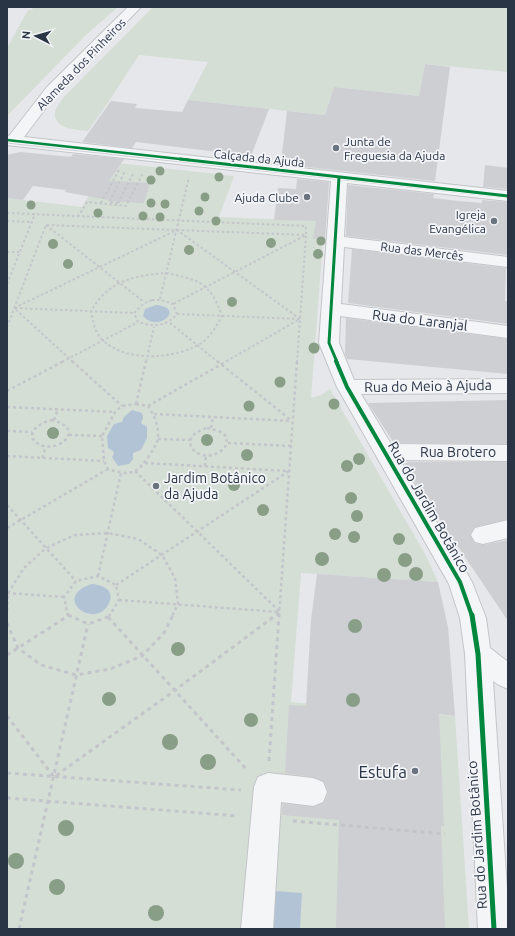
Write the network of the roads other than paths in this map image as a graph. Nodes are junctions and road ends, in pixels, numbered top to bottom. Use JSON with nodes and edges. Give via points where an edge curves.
{"nodes":[{"id":1,"x":135,"y":7,"type":"edge"},
{"id":2,"x":10,"y":141,"type":"edge"},
{"id":3,"x":339,"y":177,"type":"junction"},
{"id":4,"x":508,"y":196,"type":"edge"},
{"id":5,"x":335,"y":241,"type":"junction"},
{"id":6,"x":508,"y":262,"type":"edge"},
{"id":7,"x":331,"y":309,"type":"junction"},
{"id":8,"x":508,"y":332,"type":"edge"},
{"id":9,"x":508,"y":386,"type":"edge"},
{"id":10,"x":347,"y":387,"type":"junction"},
{"id":11,"x":385,"y":452,"type":"junction"},
{"id":12,"x":508,"y":453,"type":"edge"},
{"id":13,"x":508,"y":529,"type":"edge"},
{"id":14,"x":483,"y":534,"type":"dead end"},
{"id":15,"x":478,"y":654,"type":"junction"},
{"id":16,"x":508,"y":677,"type":"edge"},
{"id":17,"x":313,"y":792,"type":"dead end"},
{"id":18,"x":257,"y":929,"type":"edge"},
{"id":19,"x":494,"y":929,"type":"edge"}],
"edges":[{"from":1,"to":2,"type":"street","name":"Alameda dos Pinheiros","via":[[52,90]]},
{"from":2,"to":3,"type":"street","name":"Calçada da Ajuda"},
{"from":3,"to":4,"type":"street","name":"Calçada da Ajuda"},
{"from":3,"to":5,"type":"street","name":"Rua do Jardim Botânico"},
{"from":5,"to":6,"type":"street","name":"Rua das Mercês"},
{"from":5,"to":7,"type":"street","name":"Rua do Jardim Botânico"},
{"from":7,"to":8,"type":"street","name":"Rua do Laranjal"},
{"from":7,"to":10,"type":"street","name":"Rua do Jardim Botânico","via":[[329,343]]},
{"from":9,"to":10,"type":"street","name":"Rua do Meio à Ajuda"},
{"from":10,"to":11,"type":"street","name":"Rua do Jardim Botânico"},
{"from":11,"to":12,"type":"street","name":"Rua Brotero"},
{"from":11,"to":15,"type":"street","name":"Rua do Jardim Botânico","via":[[460,582],[473,618]]},
{"from":13,"to":14,"type":"street"},
{"from":15,"to":16,"type":"street"},
{"from":15,"to":19,"type":"street","name":"Rua do Jardim Botânico"},
{"from":17,"to":18,"type":"street","via":[[267,799]]}]}
